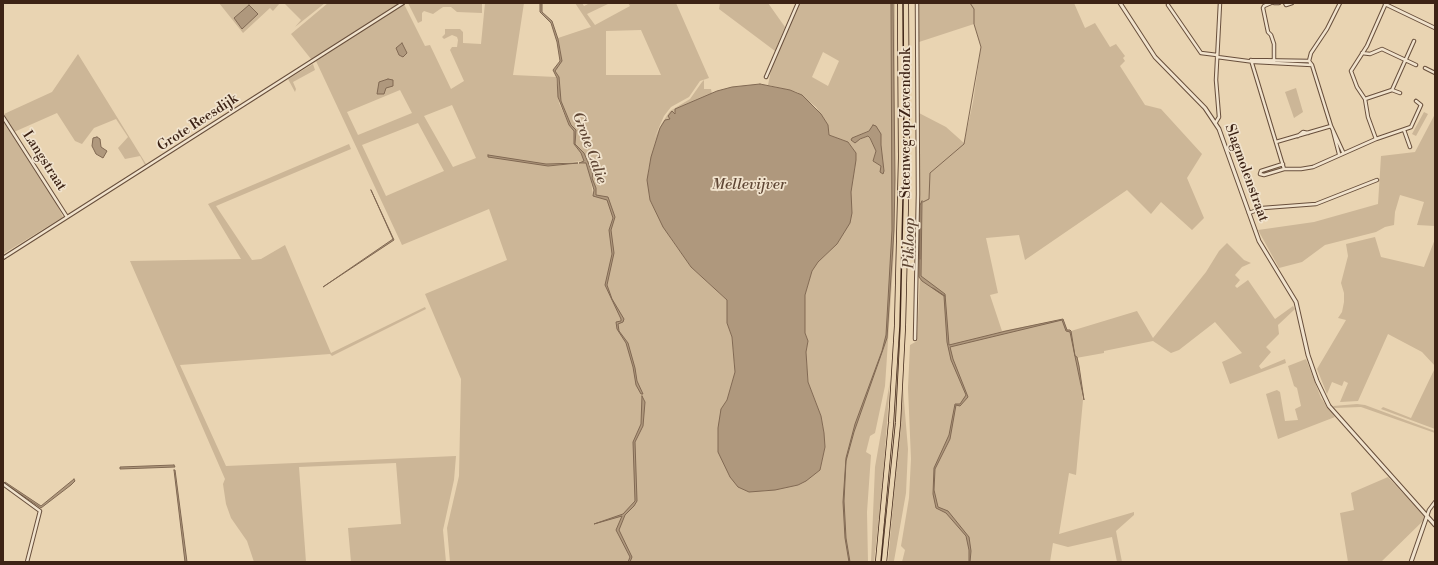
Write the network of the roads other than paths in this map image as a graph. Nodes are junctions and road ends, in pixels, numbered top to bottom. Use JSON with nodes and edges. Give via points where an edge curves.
{"nodes":[{"id":1,"x":403,"y":3,"type":"edge"},
{"id":2,"x":798,"y":3,"type":"edge"},
{"id":3,"x":900,"y":3,"type":"edge"},
{"id":4,"x":906,"y":3,"type":"edge"},
{"id":5,"x":917,"y":3,"type":"edge"},
{"id":6,"x":1120,"y":3,"type":"edge"},
{"id":7,"x":1220,"y":3,"type":"edge"},
{"id":8,"x":1273,"y":3,"type":"edge"},
{"id":9,"x":1279,"y":3,"type":"edge"},
{"id":10,"x":1286,"y":3,"type":"edge"},
{"id":11,"x":1292,"y":3,"type":"edge"},
{"id":12,"x":1340,"y":3,"type":"edge"},
{"id":13,"x":1168,"y":4,"type":"dead end"},
{"id":14,"x":1386,"y":4,"type":"edge"},
{"id":15,"x":1435,"y":28,"type":"edge"},
{"id":16,"x":1414,"y":41,"type":"dead end"},
{"id":17,"x":1362,"y":52,"type":"junction"},
{"id":18,"x":1217,"y":56,"type":"junction"},
{"id":19,"x":1406,"y":59,"type":"junction"},
{"id":20,"x":1251,"y":60,"type":"junction"},
{"id":21,"x":1309,"y":61,"type":"junction"},
{"id":22,"x":1274,"y":62,"type":"junction"},
{"id":23,"x":1303,"y":64,"type":"junction"},
{"id":24,"x":1312,"y":65,"type":"junction"},
{"id":25,"x":1416,"y":65,"type":"dead end"},
{"id":26,"x":1425,"y":68,"type":"dead end"},
{"id":27,"x":1435,"y":73,"type":"edge"},
{"id":28,"x":766,"y":77,"type":"dead end"},
{"id":29,"x":1392,"y":90,"type":"junction"},
{"id":30,"x":1400,"y":94,"type":"dead end"},
{"id":31,"x":1365,"y":99,"type":"junction"},
{"id":32,"x":1416,"y":101,"type":"dead end"},
{"id":33,"x":3,"y":117,"type":"edge"},
{"id":34,"x":1216,"y":122,"type":"junction"},
{"id":35,"x":1331,"y":126,"type":"junction"},
{"id":36,"x":1404,"y":130,"type":"junction"},
{"id":37,"x":1334,"y":131,"type":"junction"},
{"id":38,"x":1376,"y":139,"type":"junction"},
{"id":39,"x":1276,"y":142,"type":"junction"},
{"id":40,"x":1410,"y":147,"type":"dead end"},
{"id":41,"x":1343,"y":152,"type":"junction"},
{"id":42,"x":1339,"y":154,"type":"junction"},
{"id":43,"x":1283,"y":164,"type":"junction"},
{"id":44,"x":1284,"y":169,"type":"junction"},
{"id":45,"x":1377,"y":180,"type":"dead end"},
{"id":46,"x":1249,"y":213,"type":"junction"},
{"id":47,"x":68,"y":217,"type":"junction"},
{"id":48,"x":3,"y":258,"type":"edge"},
{"id":49,"x":916,"y":339,"type":"dead end"},
{"id":50,"x":3,"y":484,"type":"edge"},
{"id":51,"x":1435,"y":502,"type":"edge"},
{"id":52,"x":1427,"y":516,"type":"junction"},
{"id":53,"x":1435,"y":525,"type":"edge"},
{"id":54,"x":27,"y":562,"type":"edge"},
{"id":55,"x":878,"y":562,"type":"edge"},
{"id":56,"x":884,"y":562,"type":"edge"},
{"id":57,"x":1411,"y":562,"type":"edge"}],
"edges":[{"from":1,"to":47,"type":"street","name":"Grote Reesdijk"},
{"from":2,"to":28,"type":"street"},
{"from":3,"to":55,"type":"highway","via":[[898,319],[892,423]]},
{"from":4,"to":56,"type":"highway","via":[[907,158],[903,326],[898,423]]},
{"from":5,"to":49,"type":"street","name":"Steenweg op Zevendonk"},
{"from":6,"to":34,"type":"street","name":"Slagmolenstraat","via":[[1155,57]]},
{"from":7,"to":18,"type":"street"},
{"from":8,"to":9,"type":"street"},
{"from":8,"to":22,"type":"street","via":[[1263,8],[1268,32],[1274,44]]},
{"from":10,"to":11,"type":"street"},
{"from":12,"to":21,"type":"street","via":[[1311,53]]},
{"from":13,"to":18,"type":"street","via":[[1200,53]]},
{"from":14,"to":15,"type":"street"},
{"from":14,"to":17,"type":"street"},
{"from":16,"to":19,"type":"street"},
{"from":17,"to":19,"type":"street","via":[[1370,54],[1382,48]]},
{"from":17,"to":31,"type":"street","via":[[1352,72]]},
{"from":18,"to":20,"type":"street"},
{"from":18,"to":34,"type":"street","via":[[1219,117]]},
{"from":19,"to":25,"type":"street"},
{"from":19,"to":29,"type":"street"},
{"from":20,"to":22,"type":"street"},
{"from":20,"to":39,"type":"street"},
{"from":21,"to":23,"type":"street"},
{"from":21,"to":24,"type":"street"},
{"from":22,"to":23,"type":"street"},
{"from":23,"to":24,"type":"street"},
{"from":24,"to":35,"type":"street"},
{"from":26,"to":27,"type":"street"},
{"from":29,"to":30,"type":"street"},
{"from":29,"to":31,"type":"street"},
{"from":31,"to":38,"type":"street"},
{"from":32,"to":36,"type":"street","via":[[1421,105],[1412,126]]},
{"from":33,"to":47,"type":"street","name":"Langstraat"},
{"from":34,"to":46,"type":"street","name":"Slagmolenstraat"},
{"from":35,"to":37,"type":"street"},
{"from":35,"to":39,"type":"street","via":[[1303,132],[1298,136]]},
{"from":36,"to":38,"type":"street"},
{"from":36,"to":40,"type":"street"},
{"from":37,"to":41,"type":"street"},
{"from":37,"to":42,"type":"street"},
{"from":38,"to":41,"type":"street"},
{"from":39,"to":43,"type":"street"},
{"from":41,"to":42,"type":"street"},
{"from":42,"to":44,"type":"street","via":[[1307,169]]},
{"from":43,"to":44,"type":"street"},
{"from":43,"to":44,"type":"street","via":[[1261,171],[1260,174]]},
{"from":45,"to":46,"type":"street","via":[[1316,204],[1263,208]]},
{"from":46,"to":52,"type":"street","name":"Slagmolenstraat","via":[[1262,245],[1296,302],[1315,374],[1329,406]]},
{"from":47,"to":48,"type":"street","name":"Grote Reesdijk"},
{"from":50,"to":54,"type":"street","via":[[40,511]]},
{"from":51,"to":52,"type":"street"},
{"from":52,"to":53,"type":"street","name":"Slagmolenstraat"},
{"from":52,"to":57,"type":"street"}]}
